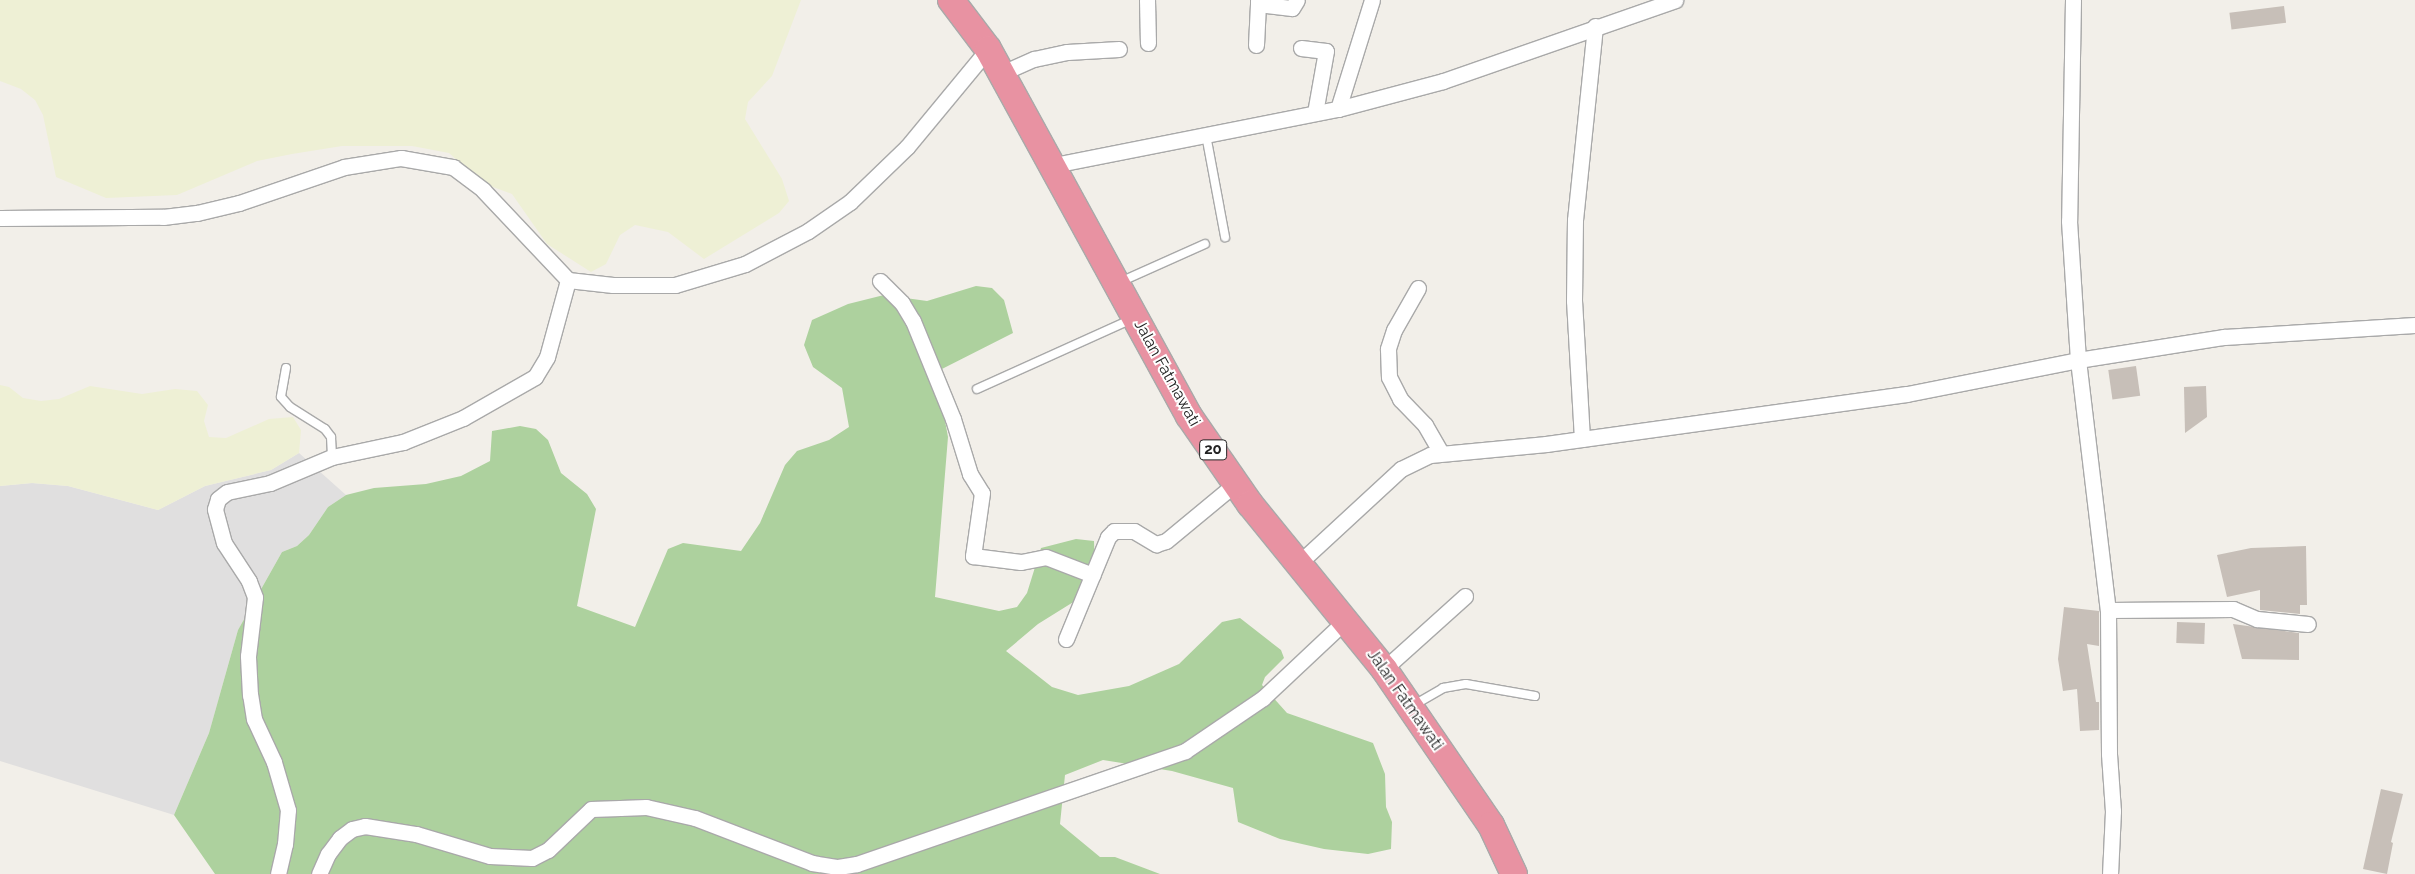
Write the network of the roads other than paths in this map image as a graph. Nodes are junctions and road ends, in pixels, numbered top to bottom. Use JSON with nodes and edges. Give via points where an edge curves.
{"nodes":[{"id":1,"x":1147,"y":0,"type":"edge"},
{"id":2,"x":1297,"y":0,"type":"edge"},
{"id":3,"x":1372,"y":0,"type":"edge"},
{"id":4,"x":1674,"y":0,"type":"edge"},
{"id":5,"x":2073,"y":0,"type":"edge"},
{"id":6,"x":959,"y":2,"type":"edge"},
{"id":7,"x":1258,"y":2,"type":"edge"},
{"id":8,"x":1595,"y":26,"type":"junction"},
{"id":9,"x":1148,"y":43,"type":"dead end"},
{"id":10,"x":1256,"y":45,"type":"dead end"},
{"id":11,"x":1301,"y":48,"type":"dead end"},
{"id":12,"x":988,"y":49,"type":"junction"},
{"id":13,"x":1119,"y":49,"type":"dead end"},
{"id":14,"x":1002,"y":73,"type":"junction"},
{"id":15,"x":1338,"y":109,"type":"junction"},
{"id":16,"x":1315,"y":113,"type":"junction"},
{"id":17,"x":1206,"y":135,"type":"junction"},
{"id":18,"x":1054,"y":165,"type":"junction"},
{"id":19,"x":0,"y":218,"type":"edge"},
{"id":20,"x":1224,"y":237,"type":"dead end"},
{"id":21,"x":1205,"y":244,"type":"dead end"},
{"id":22,"x":568,"y":280,"type":"junction"},
{"id":23,"x":880,"y":281,"type":"dead end"},
{"id":24,"x":1118,"y":283,"type":"junction"},
{"id":25,"x":1418,"y":288,"type":"dead end"},
{"id":26,"x":1136,"y":317,"type":"junction"},
{"id":27,"x":2415,"y":325,"type":"edge"},
{"id":28,"x":2078,"y":360,"type":"junction"},
{"id":29,"x":286,"y":368,"type":"dead end"},
{"id":30,"x":977,"y":389,"type":"dead end"},
{"id":31,"x":1582,"y":439,"type":"junction"},
{"id":32,"x":1442,"y":453,"type":"junction"},
{"id":33,"x":332,"y":457,"type":"junction"},
{"id":34,"x":1236,"y":483,"type":"junction"},
{"id":35,"x":1299,"y":563,"type":"junction"},
{"id":36,"x":1093,"y":575,"type":"junction"},
{"id":37,"x":1465,"y":596,"type":"dead end"},
{"id":38,"x":2108,"y":610,"type":"junction"},
{"id":39,"x":1346,"y":620,"type":"junction"},
{"id":40,"x":2308,"y":624,"type":"dead end"},
{"id":41,"x":1066,"y":640,"type":"dead end"},
{"id":42,"x":1384,"y":668,"type":"junction"},
{"id":43,"x":1535,"y":696,"type":"dead end"},
{"id":44,"x":1410,"y":707,"type":"junction"},
{"id":45,"x":278,"y":874,"type":"edge"},
{"id":46,"x":319,"y":874,"type":"edge"},
{"id":47,"x":1514,"y":874,"type":"edge"},
{"id":48,"x":2110,"y":874,"type":"edge"}],
"edges":[{"from":1,"to":9,"type":"street"},
{"from":2,"to":7,"type":"street","via":[[1292,8]]},
{"from":3,"to":15,"type":"street"},
{"from":4,"to":8,"type":"street"},
{"from":5,"to":28,"type":"street","via":[[2069,221]]},
{"from":6,"to":12,"type":"highway","name":"Jalan Fatmawati","number":"20"},
{"from":7,"to":10,"type":"street"},
{"from":8,"to":15,"type":"street","via":[[1442,81]]},
{"from":8,"to":31,"type":"street","via":[[1575,220],[1574,301]]},
{"from":11,"to":16,"type":"street","via":[[1326,51]]},
{"from":12,"to":14,"type":"highway","name":"Jalan Fatmawati","number":"20"},
{"from":12,"to":22,"type":"street","via":[[907,148],[850,202],[808,231],[745,264],[674,284],[613,285]]},
{"from":13,"to":14,"type":"street","via":[[1034,59]]},
{"from":14,"to":18,"type":"highway","name":"Jalan Fatmawati","number":"20"},
{"from":15,"to":16,"type":"street"},
{"from":16,"to":17,"type":"street"},
{"from":17,"to":18,"type":"street"},
{"from":17,"to":20,"type":"lane"},
{"from":18,"to":24,"type":"highway","name":"Jalan Fatmawati","number":"20"},
{"from":19,"to":22,"type":"street","via":[[163,217],[197,213],[239,203],[344,167],[400,158],[453,167],[483,190]]},
{"from":21,"to":24,"type":"lane"},
{"from":22,"to":33,"type":"street","via":[[547,357],[535,377],[463,418],[420,435]]},
{"from":23,"to":36,"type":"street","via":[[902,303],[913,321],[953,419],[970,474],[982,493],[973,556],[1021,562],[1046,557]]},
{"from":24,"to":26,"type":"highway","name":"Jalan Fatmawati","number":"20"},
{"from":25,"to":32,"type":"street","via":[[1394,330],[1388,349],[1389,377],[1400,399],[1425,425]]},
{"from":26,"to":30,"type":"lane"},
{"from":26,"to":34,"type":"highway","name":"Jalan Fatmawati","number":"20","via":[[1189,416]]},
{"from":27,"to":28,"type":"street","via":[[2224,337]]},
{"from":28,"to":31,"type":"street","via":[[1907,394]]},
{"from":28,"to":38,"type":"street"},
{"from":29,"to":33,"type":"lane","via":[[281,396],[290,407],[332,437]]},
{"from":31,"to":32,"type":"street","via":[[1470,453]]},
{"from":32,"to":35,"type":"street","via":[[1401,469]]},
{"from":33,"to":45,"type":"street","via":[[270,483],[227,492],[218,498],[215,509],[224,544],[249,581],[255,597],[248,656],[250,695],[254,719],[274,762],[288,810],[286,844]]},
{"from":34,"to":35,"type":"highway","name":"Jalan Fatmawati","number":"20"},
{"from":34,"to":36,"type":"street","via":[[1166,541],[1156,544],[1134,531],[1114,531],[1108,537]]},
{"from":35,"to":39,"type":"highway","name":"Jalan Fatmawati","number":"20"},
{"from":36,"to":41,"type":"street"},
{"from":37,"to":42,"type":"street"},
{"from":38,"to":40,"type":"street","via":[[2233,609],[2257,619]]},
{"from":38,"to":48,"type":"street","via":[[2109,754],[2113,811]]},
{"from":39,"to":42,"type":"highway","name":"Jalan Fatmawati","number":"20"},
{"from":39,"to":46,"type":"street","via":[[1263,698],[1184,751],[857,864],[838,867],[812,863],[695,818],[646,807],[591,809],[548,850],[532,858],[490,856],[416,834],[365,826],[352,829],[340,838]]},
{"from":42,"to":44,"type":"highway","name":"Jalan Fatmawati","number":"20"},
{"from":43,"to":44,"type":"lane","via":[[1466,684],[1443,688]]},
{"from":44,"to":47,"type":"highway","name":"Jalan Fatmawati","number":"20","via":[[1492,825]]}]}
